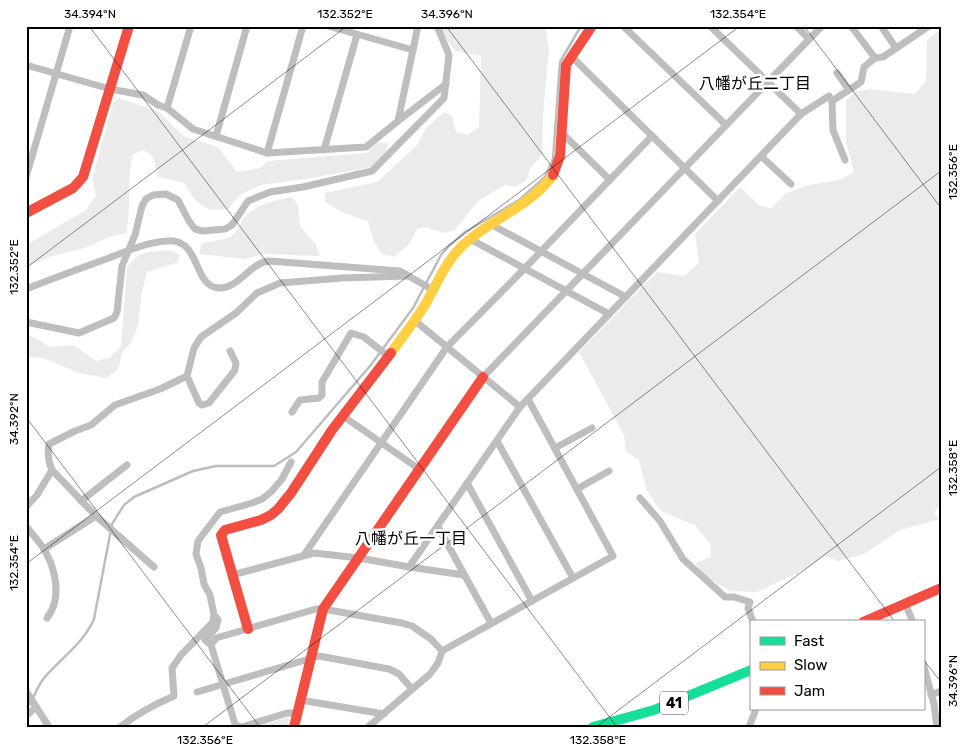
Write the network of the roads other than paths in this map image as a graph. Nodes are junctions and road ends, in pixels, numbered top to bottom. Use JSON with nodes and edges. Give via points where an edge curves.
{"nodes":[{"id":1,"x":70,"y":26,"type":"edge"},
{"id":2,"x":128,"y":26,"type":"edge"},
{"id":3,"x":191,"y":26,"type":"edge"},
{"id":4,"x":247,"y":26,"type":"edge"},
{"id":5,"x":303,"y":26,"type":"edge"},
{"id":6,"x":328,"y":26,"type":"edge"},
{"id":7,"x":418,"y":26,"type":"edge"},
{"id":8,"x":437,"y":26,"type":"edge"},
{"id":9,"x":592,"y":26,"type":"edge"},
{"id":10,"x":623,"y":26,"type":"edge"},
{"id":11,"x":710,"y":26,"type":"edge"},
{"id":12,"x":796,"y":26,"type":"edge"},
{"id":13,"x":822,"y":26,"type":"edge"},
{"id":14,"x":851,"y":26,"type":"edge"},
{"id":15,"x":881,"y":26,"type":"edge"},
{"id":16,"x":925,"y":27,"type":"edge"},
{"id":17,"x":357,"y":35,"type":"junction"},
{"id":18,"x":810,"y":39,"type":"junction"},
{"id":19,"x":896,"y":48,"type":"junction"},
{"id":20,"x":413,"y":50,"type":"junction"},
{"id":21,"x":572,"y":57,"type":"junction"},
{"id":22,"x":875,"y":58,"type":"junction"},
{"id":23,"x":26,"y":65,"type":"edge"},
{"id":24,"x":837,"y":73,"type":"dead end"},
{"id":25,"x":56,"y":74,"type":"junction"},
{"id":26,"x":768,"y":82,"type":"junction"},
{"id":27,"x":446,"y":84,"type":"junction"},
{"id":28,"x":110,"y":89,"type":"junction"},
{"id":29,"x":849,"y":90,"type":"junction"},
{"id":30,"x":832,"y":101,"type":"junction"},
{"id":31,"x":167,"y":108,"type":"junction"},
{"id":32,"x":800,"y":114,"type":"junction"},
{"id":33,"x":398,"y":121,"type":"junction"},
{"id":34,"x":726,"y":125,"type":"junction"},
{"id":35,"x":562,"y":133,"type":"junction"},
{"id":36,"x":216,"y":136,"type":"junction"},
{"id":37,"x":652,"y":136,"type":"junction"},
{"id":38,"x":324,"y":150,"type":"junction"},
{"id":39,"x":267,"y":153,"type":"junction"},
{"id":40,"x":761,"y":156,"type":"junction"},
{"id":41,"x":845,"y":160,"type":"dead end"},
{"id":42,"x":685,"y":168,"type":"junction"},
{"id":43,"x":26,"y":177,"type":"edge"},
{"id":44,"x":610,"y":180,"type":"junction"},
{"id":45,"x":791,"y":184,"type":"dead end"},
{"id":46,"x":718,"y":201,"type":"junction"},
{"id":47,"x":26,"y":213,"type":"edge"},
{"id":48,"x":492,"y":225,"type":"junction"},
{"id":49,"x":470,"y":239,"type":"junction"},
{"id":50,"x":129,"y":251,"type":"junction"},
{"id":51,"x":540,"y":251,"type":"junction"},
{"id":52,"x":525,"y":268,"type":"junction"},
{"id":53,"x":584,"y":274,"type":"junction"},
{"id":54,"x":408,"y":276,"type":"junction"},
{"id":55,"x":26,"y":288,"type":"edge"},
{"id":56,"x":431,"y":289,"type":"junction"},
{"id":57,"x":566,"y":292,"type":"junction"},
{"id":58,"x":626,"y":297,"type":"junction"},
{"id":59,"x":609,"y":314,"type":"junction"},
{"id":60,"x":414,"y":320,"type":"junction"},
{"id":61,"x":26,"y":322,"type":"edge"},
{"id":62,"x":447,"y":347,"type":"junction"},
{"id":63,"x":230,"y":351,"type":"dead end"},
{"id":64,"x":387,"y":355,"type":"junction"},
{"id":65,"x":187,"y":376,"type":"junction"},
{"id":66,"x":483,"y":377,"type":"junction"},
{"id":67,"x":528,"y":399,"type":"junction"},
{"id":68,"x":520,"y":407,"type":"junction"},
{"id":69,"x":292,"y":412,"type":"dead end"},
{"id":70,"x":343,"y":416,"type":"junction"},
{"id":71,"x":592,"y":428,"type":"dead end"},
{"id":72,"x":497,"y":441,"type":"junction"},
{"id":73,"x":380,"y":443,"type":"junction"},
{"id":74,"x":555,"y":448,"type":"junction"},
{"id":75,"x":291,"y":462,"type":"dead end"},
{"id":76,"x":127,"y":465,"type":"dead end"},
{"id":77,"x":52,"y":470,"type":"junction"},
{"id":78,"x":419,"y":470,"type":"junction"},
{"id":79,"x":610,"y":471,"type":"dead end"},
{"id":80,"x":467,"y":483,"type":"junction"},
{"id":81,"x":578,"y":489,"type":"junction"},
{"id":82,"x":640,"y":498,"type":"dead end"},
{"id":83,"x":81,"y":501,"type":"junction"},
{"id":84,"x":26,"y":507,"type":"edge"},
{"id":85,"x":96,"y":516,"type":"junction"},
{"id":86,"x":26,"y":526,"type":"edge"},
{"id":87,"x":438,"y":527,"type":"junction"},
{"id":88,"x":44,"y":549,"type":"junction"},
{"id":89,"x":304,"y":555,"type":"junction"},
{"id":90,"x":359,"y":558,"type":"junction"},
{"id":91,"x":154,"y":567,"type":"dead end"},
{"id":92,"x":410,"y":567,"type":"junction"},
{"id":93,"x":232,"y":575,"type":"junction"},
{"id":94,"x":464,"y":575,"type":"junction"},
{"id":95,"x":573,"y":578,"type":"junction"},
{"id":96,"x":941,"y":588,"type":"edge"},
{"id":97,"x":532,"y":601,"type":"junction"},
{"id":98,"x":905,"y":603,"type":"junction"},
{"id":99,"x":323,"y":609,"type":"junction"},
{"id":100,"x":214,"y":615,"type":"junction"},
{"id":101,"x":47,"y":618,"type":"dead end"},
{"id":102,"x":751,"y":620,"type":"edge"},
{"id":103,"x":867,"y":620,"type":"edge"},
{"id":104,"x":912,"y":620,"type":"edge"},
{"id":105,"x":491,"y":623,"type":"junction"},
{"id":106,"x":248,"y":629,"type":"junction"},
{"id":107,"x":210,"y":645,"type":"junction"},
{"id":108,"x":442,"y":651,"type":"junction"},
{"id":109,"x":310,"y":659,"type":"junction"},
{"id":110,"x":924,"y":667,"type":"edge"},
{"id":111,"x":750,"y":670,"type":"edge"},
{"id":112,"x":223,"y":685,"type":"junction"},
{"id":113,"x":412,"y":689,"type":"junction"},
{"id":114,"x":941,"y":691,"type":"edge"},
{"id":115,"x":197,"y":692,"type":"dead end"},
{"id":116,"x":931,"y":695,"type":"junction"},
{"id":117,"x":32,"y":700,"type":"edge"},
{"id":118,"x":300,"y":700,"type":"junction"},
{"id":119,"x":756,"y":710,"type":"edge"},
{"id":120,"x":296,"y":713,"type":"junction"},
{"id":121,"x":384,"y":714,"type":"junction"},
{"id":122,"x":26,"y":716,"type":"edge"},
{"id":123,"x":49,"y":727,"type":"edge"},
{"id":124,"x":120,"y":727,"type":"edge"},
{"id":125,"x":241,"y":727,"type":"edge"},
{"id":126,"x":294,"y":727,"type":"edge"},
{"id":127,"x":368,"y":727,"type":"edge"},
{"id":128,"x":594,"y":727,"type":"edge"},
{"id":129,"x":749,"y":727,"type":"edge"},
{"id":130,"x":937,"y":727,"type":"edge"}],
"edges":[{"from":1,"to":25,"type":"street"},
{"from":2,"to":28,"type":"street"},
{"from":3,"to":31,"type":"street"},
{"from":4,"to":36,"type":"street"},
{"from":5,"to":39,"type":"street"},
{"from":6,"to":17,"type":"street"},
{"from":7,"to":20,"type":"street"},
{"from":8,"to":27,"type":"street","via":[[449,55]]},
{"from":9,"to":21,"type":"street"},
{"from":10,"to":34,"type":"street"},
{"from":11,"to":26,"type":"street"},
{"from":12,"to":18,"type":"street"},
{"from":13,"to":18,"type":"street"},
{"from":14,"to":22,"type":"street"},
{"from":15,"to":19,"type":"street"},
{"from":16,"to":19,"type":"street"},
{"from":17,"to":20,"type":"street"},
{"from":17,"to":38,"type":"street"},
{"from":18,"to":26,"type":"street"},
{"from":19,"to":22,"type":"street","via":[[883,57]]},
{"from":20,"to":33,"type":"street"},
{"from":21,"to":35,"type":"street","via":[[566,65]]},
{"from":21,"to":37,"type":"street"},
{"from":22,"to":29,"type":"street","via":[[864,67],[861,82]]},
{"from":23,"to":25,"type":"street"},
{"from":24,"to":29,"type":"street"},
{"from":25,"to":28,"type":"street"},
{"from":25,"to":43,"type":"street"},
{"from":26,"to":32,"type":"street"},
{"from":26,"to":34,"type":"street"},
{"from":27,"to":33,"type":"street"},
{"from":27,"to":50,"type":"street","via":[[444,98],[372,171],[302,188],[270,192],[248,201],[225,229],[199,230],[174,197],[153,195],[142,206]]},
{"from":28,"to":31,"type":"street","via":[[143,94]]},
{"from":28,"to":47,"type":"street","via":[[83,176],[73,188]]},
{"from":29,"to":30,"type":"street"},
{"from":30,"to":32,"type":"street","via":[[829,96]]},
{"from":30,"to":41,"type":"street","via":[[833,130]]},
{"from":31,"to":36,"type":"street","via":[[189,127]]},
{"from":32,"to":40,"type":"street"},
{"from":33,"to":38,"type":"street","via":[[366,147]]},
{"from":34,"to":42,"type":"street"},
{"from":35,"to":44,"type":"street"},
{"from":35,"to":48,"type":"street","via":[[559,164],[551,180]]},
{"from":36,"to":39,"type":"street"},
{"from":37,"to":42,"type":"street"},
{"from":37,"to":44,"type":"street"},
{"from":38,"to":39,"type":"street"},
{"from":40,"to":45,"type":"street"},
{"from":40,"to":46,"type":"street"},
{"from":42,"to":46,"type":"street"},
{"from":42,"to":53,"type":"street"},
{"from":44,"to":51,"type":"street"},
{"from":46,"to":58,"type":"street"},
{"from":48,"to":49,"type":"street"},
{"from":48,"to":51,"type":"street"},
{"from":49,"to":52,"type":"street"},
{"from":49,"to":56,"type":"street","via":[[454,255]]},
{"from":50,"to":54,"type":"street","via":[[166,241],[177,242],[190,252],[206,282],[217,288],[229,286],[256,265],[269,261],[400,272]]},
{"from":50,"to":55,"type":"street"},
{"from":50,"to":61,"type":"street","via":[[122,266],[114,318],[79,333]]},
{"from":51,"to":52,"type":"street"},
{"from":51,"to":53,"type":"street"},
{"from":52,"to":57,"type":"street"},
{"from":52,"to":62,"type":"street"},
{"from":53,"to":57,"type":"street"},
{"from":53,"to":58,"type":"street"},
{"from":54,"to":56,"type":"street"},
{"from":54,"to":65,"type":"street","via":[[342,278],[272,286],[257,293],[202,337],[194,348]]},
{"from":56,"to":60,"type":"street"},
{"from":57,"to":59,"type":"street"},
{"from":57,"to":66,"type":"street"},
{"from":58,"to":59,"type":"street"},
{"from":59,"to":67,"type":"street"},
{"from":60,"to":62,"type":"street"},
{"from":60,"to":64,"type":"street"},
{"from":62,"to":66,"type":"street"},
{"from":62,"to":73,"type":"street"},
{"from":63,"to":65,"type":"street","via":[[236,363],[235,370],[206,405],[199,403]]},
{"from":64,"to":69,"type":"street","via":[[364,337],[351,333],[322,382],[322,394],[319,398],[300,400]]},
{"from":64,"to":70,"type":"street"},
{"from":65,"to":77,"type":"street","via":[[160,390],[115,405],[91,425],[49,444],[47,455]]},
{"from":66,"to":68,"type":"street"},
{"from":66,"to":78,"type":"street"},
{"from":67,"to":68,"type":"street"},
{"from":67,"to":74,"type":"street"},
{"from":68,"to":72,"type":"street"},
{"from":70,"to":73,"type":"street"},
{"from":70,"to":93,"type":"street","via":[[273,514],[224,530],[221,535]]},
{"from":71,"to":74,"type":"street"},
{"from":72,"to":80,"type":"street"},
{"from":72,"to":95,"type":"street"},
{"from":73,"to":78,"type":"street"},
{"from":73,"to":89,"type":"street"},
{"from":74,"to":81,"type":"street"},
{"from":75,"to":100,"type":"street","via":[[271,492],[252,503],[220,512],[198,541],[196,554]]},
{"from":76,"to":83,"type":"street"},
{"from":77,"to":83,"type":"street"},
{"from":77,"to":84,"type":"street"},
{"from":78,"to":90,"type":"street"},
{"from":79,"to":81,"type":"street"},
{"from":80,"to":87,"type":"street"},
{"from":80,"to":97,"type":"street"},
{"from":81,"to":95,"type":"street","via":[[613,556]]},
{"from":82,"to":102,"type":"street","via":[[660,521],[683,559],[725,597],[750,602]]},
{"from":83,"to":85,"type":"street"},
{"from":85,"to":88,"type":"street"},
{"from":85,"to":91,"type":"street"},
{"from":86,"to":88,"type":"street"},
{"from":87,"to":92,"type":"street"},
{"from":87,"to":94,"type":"street"},
{"from":88,"to":101,"type":"street","via":[[56,592],[54,607]]},
{"from":89,"to":90,"type":"street","via":[[314,553]]},
{"from":89,"to":93,"type":"street"},
{"from":90,"to":92,"type":"street"},
{"from":90,"to":99,"type":"street"},
{"from":92,"to":94,"type":"street"},
{"from":93,"to":106,"type":"street"},
{"from":94,"to":105,"type":"street"},
{"from":95,"to":97,"type":"street"},
{"from":96,"to":98,"type":"street"},
{"from":97,"to":105,"type":"street"},
{"from":98,"to":103,"type":"street"},
{"from":98,"to":104,"type":"street"},
{"from":99,"to":106,"type":"street"},
{"from":99,"to":108,"type":"street","via":[[412,626]]},
{"from":99,"to":109,"type":"street"},
{"from":100,"to":107,"type":"street","via":[[218,620],[217,626],[205,640]]},
{"from":100,"to":124,"type":"street","via":[[213,622],[172,668],[174,696],[139,712]]},
{"from":105,"to":108,"type":"street"},
{"from":106,"to":107,"type":"street","via":[[216,638]]},
{"from":107,"to":112,"type":"street"},
{"from":108,"to":113,"type":"street","via":[[434,669]]},
{"from":109,"to":112,"type":"street"},
{"from":109,"to":113,"type":"street","via":[[319,656],[388,669],[399,674]]},
{"from":109,"to":118,"type":"street"},
{"from":110,"to":116,"type":"street"},
{"from":111,"to":128,"type":"street","number":"41","via":[[659,710]]},
{"from":112,"to":115,"type":"street"},
{"from":112,"to":125,"type":"street","via":[[235,724]]},
{"from":113,"to":121,"type":"street"},
{"from":114,"to":116,"type":"street"},
{"from":116,"to":130,"type":"street"},
{"from":117,"to":122,"type":"street"},
{"from":117,"to":123,"type":"street"},
{"from":118,"to":120,"type":"street"},
{"from":118,"to":121,"type":"street"},
{"from":119,"to":129,"type":"street"},
{"from":120,"to":125,"type":"street"},
{"from":120,"to":126,"type":"street"},
{"from":121,"to":127,"type":"street"}]}
